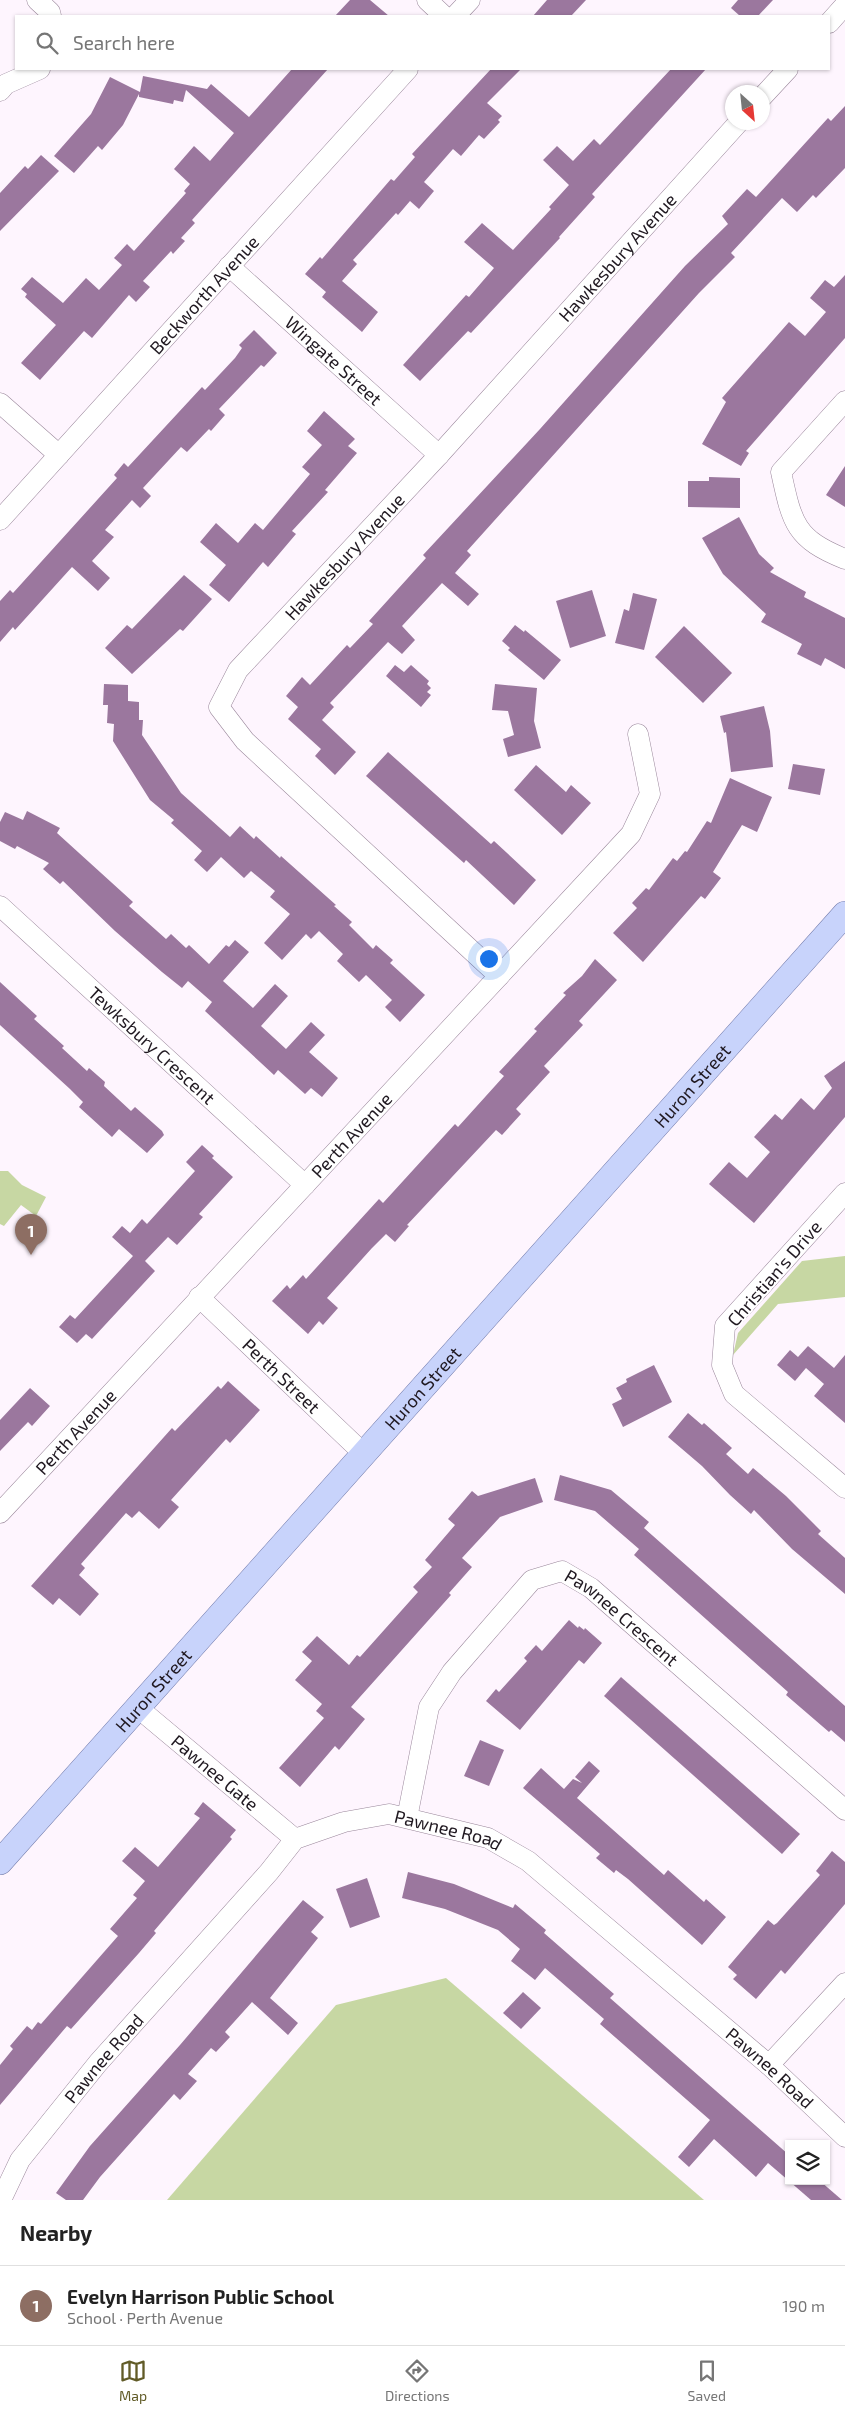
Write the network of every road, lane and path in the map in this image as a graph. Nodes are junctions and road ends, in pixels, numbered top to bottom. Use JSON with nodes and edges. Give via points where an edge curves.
{"nodes":[{"id":1,"x":37,"y":0,"type":"edge"},
{"id":2,"x":427,"y":0,"type":"edge"},
{"id":3,"x":470,"y":0,"type":"edge"},
{"id":4,"x":845,"y":5,"type":"edge"},
{"id":5,"x":51,"y":15,"type":"edge"},
{"id":6,"x":443,"y":15,"type":"edge"},
{"id":7,"x":456,"y":15,"type":"edge"},
{"id":8,"x":830,"y":22,"type":"edge"},
{"id":9,"x":38,"y":70,"type":"edge"},
{"id":10,"x":407,"y":70,"type":"edge"},
{"id":11,"x":787,"y":70,"type":"edge"},
{"id":12,"x":770,"y":88,"type":"edge"},
{"id":13,"x":0,"y":91,"type":"edge"},
{"id":14,"x":732,"y":130,"type":"edge"},
{"id":15,"x":229,"y":266,"type":"junction"},
{"id":16,"x":845,"y":401,"type":"edge"},
{"id":17,"x":0,"y":403,"type":"edge"},
{"id":18,"x":439,"y":455,"type":"junction"},
{"id":19,"x":59,"y":456,"type":"junction"},
{"id":20,"x":0,"y":520,"type":"edge"},
{"id":21,"x":845,"y":559,"type":"edge"},
{"id":22,"x":638,"y":734,"type":"dead end"},
{"id":23,"x":0,"y":906,"type":"edge"},
{"id":24,"x":845,"y":914,"type":"edge"},
{"id":25,"x":499,"y":976,"type":"junction"},
{"id":26,"x":305,"y":1185,"type":"junction"},
{"id":27,"x":845,"y":1193,"type":"edge"},
{"id":28,"x":199,"y":1298,"type":"junction"},
{"id":29,"x":363,"y":1453,"type":"junction"},
{"id":30,"x":845,"y":1488,"type":"edge"},
{"id":31,"x":0,"y":1513,"type":"edge"},
{"id":32,"x":137,"y":1707,"type":"junction"},
{"id":33,"x":845,"y":1810,"type":"edge"},
{"id":34,"x":407,"y":1818,"type":"junction"},
{"id":35,"x":294,"y":1839,"type":"junction"},
{"id":36,"x":0,"y":1862,"type":"edge"},
{"id":37,"x":845,"y":1983,"type":"edge"},
{"id":38,"x":768,"y":2066,"type":"junction"},
{"id":39,"x":845,"y":2138,"type":"edge"},
{"id":40,"x":1,"y":2200,"type":"edge"}],
"edges":[{"from":1,"to":5,"type":"street"},
{"from":2,"to":6,"type":"street"},
{"from":3,"to":7,"type":"street"},
{"from":4,"to":8,"type":"street"},
{"from":9,"to":13,"type":"street","via":[[6,84]]},
{"from":10,"to":15,"type":"street","name":"Beckworth Avenue"},
{"from":11,"to":12,"type":"street"},
{"from":14,"to":18,"type":"street","name":"Hawkesbury Avenue"},
{"from":15,"to":18,"type":"street","name":"Wingate Street"},
{"from":15,"to":19,"type":"street","name":"Beckworth Avenue"},
{"from":16,"to":21,"type":"street","via":[[781,472],[789,511],[801,533],[820,549]]},
{"from":17,"to":19,"type":"street"},
{"from":18,"to":25,"type":"street","name":"Hawkesbury Avenue","via":[[238,670],[219,707],[246,741]]},
{"from":19,"to":20,"type":"street","name":"Beckworth Avenue"},
{"from":22,"to":25,"type":"street","name":"Perth Avenue","via":[[650,794],[631,834]]},
{"from":23,"to":26,"type":"street","name":"Tewksbury Crescent"},
{"from":24,"to":29,"type":"main road","name":"Huron Street"},
{"from":25,"to":26,"type":"street","name":"Perth Avenue"},
{"from":26,"to":28,"type":"street","name":"Perth Avenue"},
{"from":27,"to":30,"type":"street","name":"Christian's Drive","via":[[725,1326],[722,1365],[734,1394]]},
{"from":28,"to":29,"type":"street","name":"Perth Street"},
{"from":28,"to":31,"type":"street","name":"Perth Avenue"},
{"from":29,"to":32,"type":"main road","name":"Huron Street"},
{"from":32,"to":35,"type":"street","name":"Pawnee Gate"},
{"from":32,"to":36,"type":"main road","name":"Huron Street"},
{"from":33,"to":34,"type":"street","name":"Pawnee Crescent","via":[[591,1588],[562,1571],[532,1580],[452,1672],[429,1707]]},
{"from":34,"to":35,"type":"street","name":"Pawnee Road","via":[[389,1814],[344,1822]]},
{"from":34,"to":38,"type":"street","name":"Pawnee Road","via":[[488,1838],[528,1861]]},
{"from":35,"to":40,"type":"street","name":"Pawnee Road","via":[[269,1872],[92,2070],[20,2160]]},
{"from":37,"to":38,"type":"street"},
{"from":38,"to":39,"type":"street","name":"Pawnee Road"}]}
